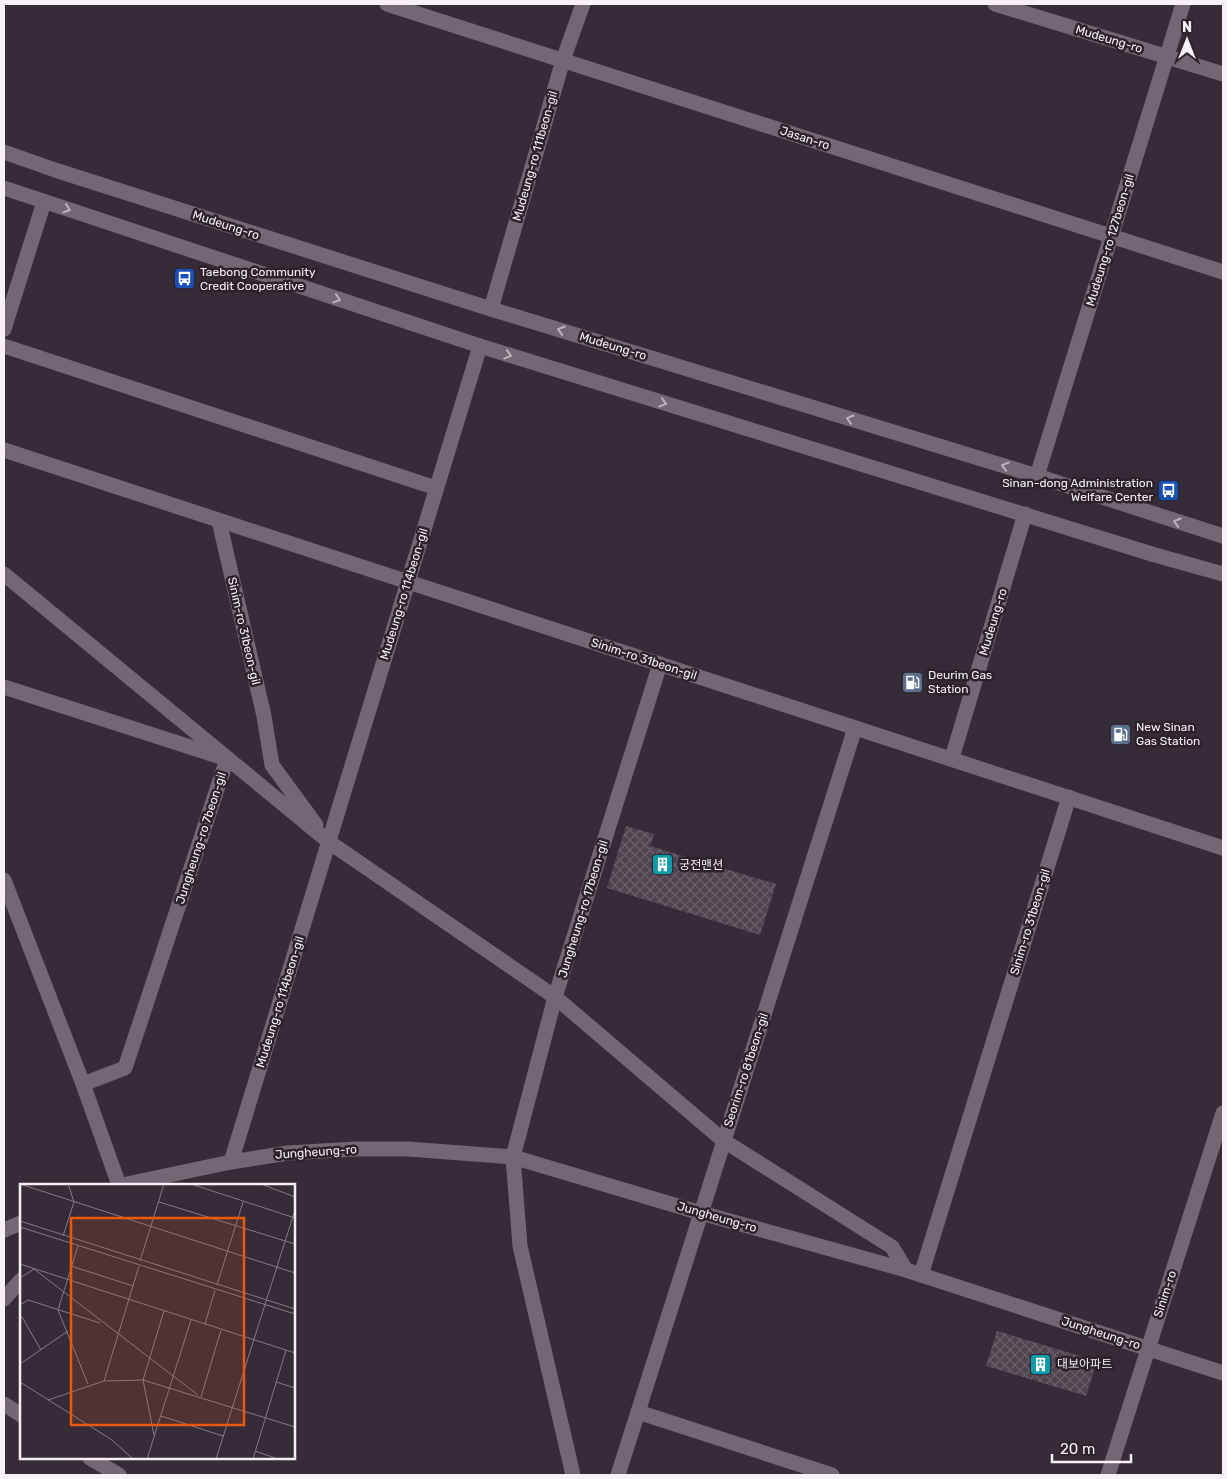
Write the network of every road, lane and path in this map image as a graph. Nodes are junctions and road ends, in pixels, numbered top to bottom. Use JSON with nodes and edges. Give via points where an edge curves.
{"nodes":[{"id":1,"x":387,"y":4,"type":"edge"},
{"id":2,"x":583,"y":4,"type":"edge"},
{"id":3,"x":995,"y":4,"type":"edge"},
{"id":4,"x":1183,"y":4,"type":"edge"},
{"id":5,"x":1167,"y":57,"type":"junction"},
{"id":6,"x":563,"y":60,"type":"junction"},
{"id":7,"x":1223,"y":74,"type":"edge"},
{"id":8,"x":4,"y":152,"type":"edge"},
{"id":9,"x":4,"y":188,"type":"edge"},
{"id":10,"x":44,"y":202,"type":"junction"},
{"id":11,"x":1112,"y":236,"type":"junction"},
{"id":12,"x":1223,"y":272,"type":"edge"},
{"id":13,"x":491,"y":309,"type":"junction"},
{"id":14,"x":4,"y":329,"type":"edge"},
{"id":15,"x":4,"y":346,"type":"edge"},
{"id":16,"x":480,"y":346,"type":"junction"},
{"id":17,"x":4,"y":450,"type":"edge"},
{"id":18,"x":1038,"y":476,"type":"junction"},
{"id":19,"x":436,"y":488,"type":"junction"},
{"id":20,"x":1025,"y":514,"type":"junction"},
{"id":21,"x":219,"y":520,"type":"junction"},
{"id":22,"x":1223,"y":536,"type":"edge"},
{"id":23,"x":4,"y":574,"type":"edge"},
{"id":24,"x":1223,"y":574,"type":"edge"},
{"id":25,"x":407,"y":581,"type":"junction"},
{"id":26,"x":660,"y":664,"type":"junction"},
{"id":27,"x":4,"y":687,"type":"edge"},
{"id":28,"x":855,"y":728,"type":"junction"},
{"id":29,"x":952,"y":758,"type":"junction"},
{"id":30,"x":227,"y":759,"type":"junction"},
{"id":31,"x":1069,"y":797,"type":"junction"},
{"id":32,"x":329,"y":842,"type":"junction"},
{"id":33,"x":1223,"y":848,"type":"edge"},
{"id":34,"x":4,"y":880,"type":"edge"},
{"id":35,"x":556,"y":996,"type":"junction"},
{"id":36,"x":83,"y":1084,"type":"junction"},
{"id":37,"x":1223,"y":1113,"type":"edge"},
{"id":38,"x":724,"y":1140,"type":"junction"},
{"id":39,"x":513,"y":1157,"type":"junction"},
{"id":40,"x":231,"y":1162,"type":"junction"},
{"id":41,"x":121,"y":1184,"type":"edge"},
{"id":42,"x":126,"y":1184,"type":"edge"},
{"id":43,"x":701,"y":1213,"type":"junction"},
{"id":44,"x":20,"y":1223,"type":"edge"},
{"id":45,"x":4,"y":1230,"type":"edge"},
{"id":46,"x":914,"y":1273,"type":"junction"},
{"id":47,"x":20,"y":1281,"type":"edge"},
{"id":48,"x":4,"y":1299,"type":"edge"},
{"id":49,"x":1147,"y":1348,"type":"junction"},
{"id":50,"x":1223,"y":1373,"type":"edge"},
{"id":51,"x":4,"y":1404,"type":"edge"},
{"id":52,"x":638,"y":1412,"type":"junction"},
{"id":53,"x":20,"y":1414,"type":"edge"},
{"id":54,"x":92,"y":1459,"type":"edge"},
{"id":55,"x":118,"y":1475,"type":"edge"},
{"id":56,"x":573,"y":1475,"type":"edge"},
{"id":57,"x":618,"y":1475,"type":"edge"},
{"id":58,"x":832,"y":1475,"type":"edge"},
{"id":59,"x":1108,"y":1475,"type":"edge"}],
"edges":[{"from":1,"to":6,"type":"street","name":"Jasan-ro"},
{"from":2,"to":6,"type":"street","name":"Mudeung-ro 111beon-gil"},
{"from":3,"to":5,"type":"street","name":"Mudeung-ro"},
{"from":4,"to":5,"type":"street","name":"Mudeung-ro 127beon-gil"},
{"from":5,"to":7,"type":"street","name":"Mudeung-ro"},
{"from":5,"to":11,"type":"street","name":"Mudeung-ro 127beon-gil"},
{"from":6,"to":11,"type":"street","name":"Jasan-ro"},
{"from":6,"to":13,"type":"street","name":"Mudeung-ro 111beon-gil"},
{"from":8,"to":13,"type":"street","name":"Mudeung-ro"},
{"from":9,"to":10,"type":"street"},
{"from":10,"to":14,"type":"street"},
{"from":10,"to":16,"type":"street","one_way":true},
{"from":11,"to":12,"type":"street","name":"Jasan-ro"},
{"from":11,"to":18,"type":"street","name":"Mudeung-ro 127beon-gil"},
{"from":18,"to":13,"type":"street","name":"Mudeung-ro","one_way":true},
{"from":15,"to":19,"type":"street"},
{"from":16,"to":19,"type":"street","name":"Mudeung-ro 114beon-gil"},
{"from":16,"to":20,"type":"street","one_way":true},
{"from":17,"to":21,"type":"street","name":"Sinim-ro 31beon-gil"},
{"from":22,"to":18,"type":"street","name":"Mudeung-ro","one_way":true},
{"from":19,"to":25,"type":"street","name":"Mudeung-ro 114beon-gil"},
{"from":20,"to":24,"type":"street"},
{"from":20,"to":29,"type":"street","name":"Mudeung-ro"},
{"from":21,"to":25,"type":"street","name":"Sinim-ro 31beon-gil"},
{"from":21,"to":32,"type":"street","name":"Sinim-ro 31beon-gil","via":[[264,716],[272,766]]},
{"from":23,"to":30,"type":"street"},
{"from":25,"to":26,"type":"street","name":"Sinim-ro 31beon-gil"},
{"from":25,"to":32,"type":"street","name":"Mudeung-ro 114beon-gil"},
{"from":26,"to":28,"type":"street","name":"Sinim-ro 31beon-gil"},
{"from":26,"to":35,"type":"street","name":"Jungheung-ro 17beon-gil"},
{"from":27,"to":30,"type":"street","name":"Jungheung-ro 7beon-gil"},
{"from":28,"to":29,"type":"street","name":"Sinim-ro 31beon-gil"},
{"from":28,"to":38,"type":"street","name":"Seorim-ro 81beon-gil"},
{"from":29,"to":31,"type":"street","name":"Sinim-ro 31beon-gil"},
{"from":30,"to":32,"type":"street"},
{"from":30,"to":36,"type":"street","name":"Jungheung-ro 7beon-gil","via":[[125,1068]]},
{"from":31,"to":33,"type":"street","name":"Sinim-ro 31beon-gil"},
{"from":31,"to":46,"type":"street","name":"Sinim-ro 31beon-gil","via":[[992,1046]]},
{"from":32,"to":35,"type":"street"},
{"from":32,"to":40,"type":"street","name":"Mudeung-ro 114beon-gil"},
{"from":34,"to":36,"type":"street"},
{"from":35,"to":38,"type":"street"},
{"from":35,"to":39,"type":"street","name":"Jungheung-ro 17beon-gil"},
{"from":36,"to":41,"type":"street"},
{"from":37,"to":49,"type":"street","name":"Sinim-ro"},
{"from":38,"to":43,"type":"street","name":"Seorim-ro 81beon-gil"},
{"from":38,"to":46,"type":"street","via":[[892,1247]]},
{"from":39,"to":40,"type":"street","name":"Jungheung-ro","via":[[408,1149],[356,1149],[288,1153]]},
{"from":39,"to":43,"type":"street","name":"Jungheung-ro"},
{"from":39,"to":56,"type":"street","via":[[520,1246]]},
{"from":40,"to":42,"type":"street","name":"Jungheung-ro"},
{"from":43,"to":46,"type":"street","name":"Jungheung-ro"},
{"from":43,"to":52,"type":"street","name":"Seorim-ro 81beon-gil"},
{"from":44,"to":45,"type":"street"},
{"from":46,"to":49,"type":"street","name":"Jungheung-ro"},
{"from":47,"to":48,"type":"street"},
{"from":49,"to":50,"type":"street","name":"Jungheung-ro"},
{"from":49,"to":59,"type":"street","name":"Sinim-ro"},
{"from":51,"to":53,"type":"street"},
{"from":52,"to":57,"type":"street","name":"Seorim-ro 81beon-gil"},
{"from":52,"to":58,"type":"street"},
{"from":54,"to":55,"type":"street"}]}
